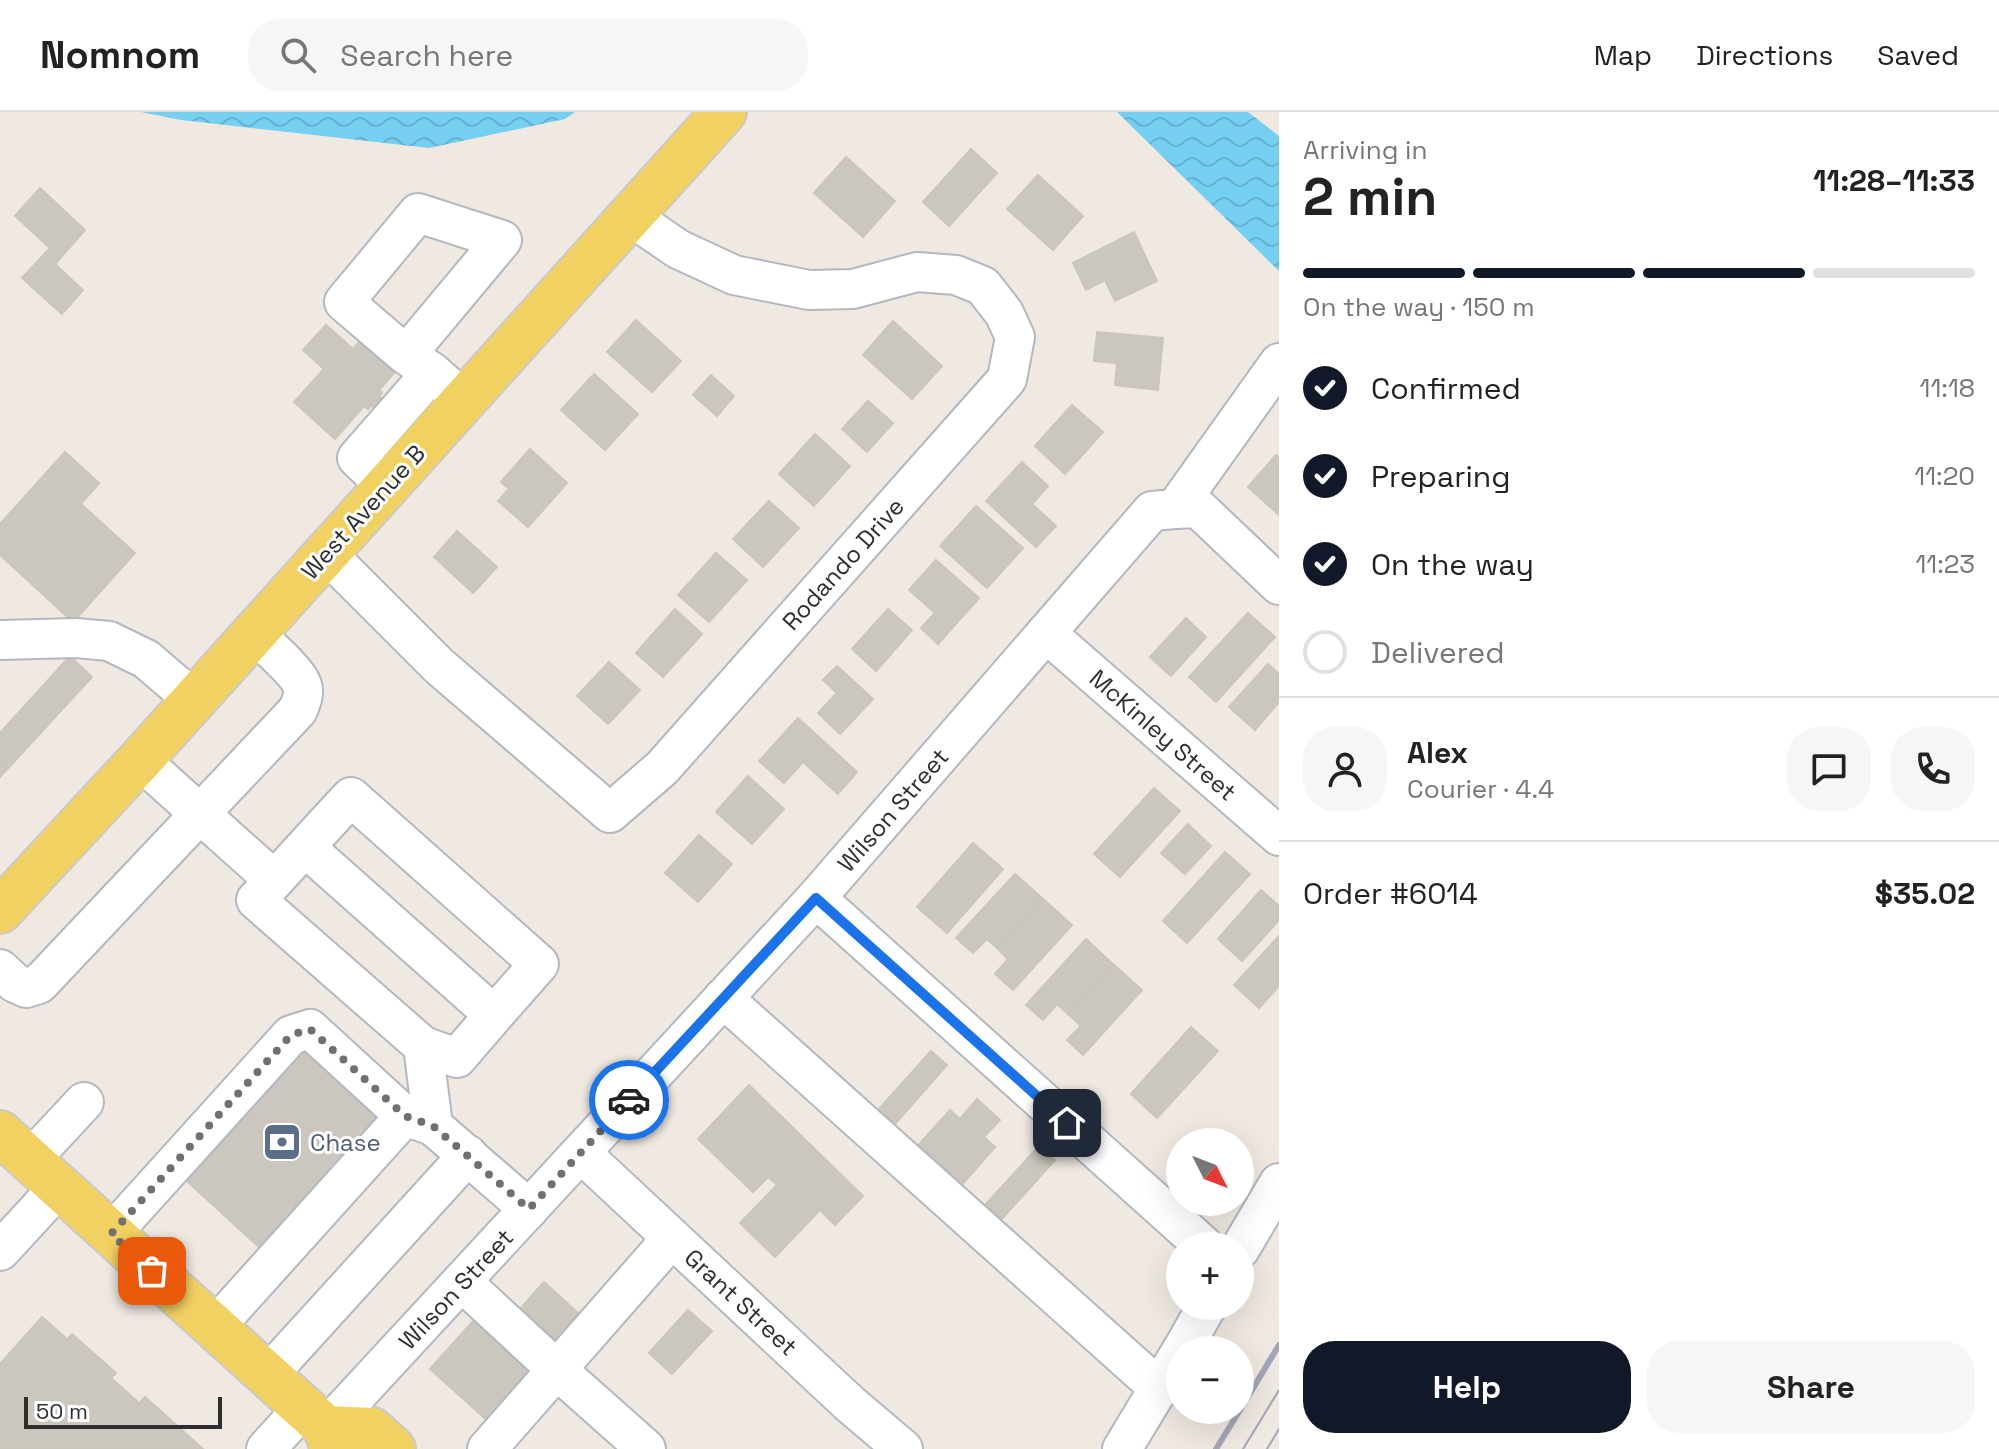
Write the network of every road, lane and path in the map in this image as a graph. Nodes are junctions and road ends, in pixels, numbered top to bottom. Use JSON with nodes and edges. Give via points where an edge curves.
{"nodes":[{"id":1,"x":710,"y":128,"type":"edge"},
{"id":2,"x":630,"y":216,"type":"junction"},
{"id":3,"x":1279,"y":363,"type":"edge"},
{"id":4,"x":1175,"y":509,"type":"junction"},
{"id":5,"x":326,"y":553,"type":"junction"},
{"id":6,"x":1279,"y":585,"type":"edge"},
{"id":7,"x":254,"y":633,"type":"junction"},
{"id":8,"x":1046,"y":633,"type":"junction"},
{"id":9,"x":0,"y":640,"type":"edge"},
{"id":10,"x":194,"y":700,"type":"junction"},
{"id":11,"x":140,"y":760,"type":"junction"},
{"id":12,"x":198,"y":814,"type":"junction"},
{"id":13,"x":1279,"y":836,"type":"edge"},
{"id":14,"x":305,"y":847,"type":"junction"},
{"id":15,"x":274,"y":880,"type":"junction"},
{"id":16,"x":816,"y":898,"type":"junction"},
{"id":17,"x":0,"y":911,"type":"edge"},
{"id":18,"x":0,"y":969,"type":"edge"},
{"id":19,"x":723,"y":998,"type":"junction"},
{"id":20,"x":494,"y":1015,"type":"junction"},
{"id":21,"x":423,"y":1046,"type":"junction"},
{"id":22,"x":84,"y":1102,"type":"dead end"},
{"id":23,"x":419,"y":1121,"type":"junction"},
{"id":24,"x":581,"y":1153,"type":"junction"},
{"id":25,"x":468,"y":1155,"type":"junction"},
{"id":26,"x":30,"y":1160,"type":"edge"},
{"id":27,"x":1279,"y":1183,"type":"edge"},
{"id":28,"x":529,"y":1209,"type":"junction"},
{"id":29,"x":1188,"y":1232,"type":"edge"},
{"id":30,"x":1250,"y":1232,"type":"edge"},
{"id":31,"x":111,"y":1234,"type":"junction"},
{"id":32,"x":672,"y":1238,"type":"junction"},
{"id":33,"x":0,"y":1251,"type":"edge"},
{"id":34,"x":462,"y":1282,"type":"junction"},
{"id":35,"x":214,"y":1328,"type":"junction"},
{"id":36,"x":556,"y":1369,"type":"junction"},
{"id":37,"x":267,"y":1376,"type":"junction"},
{"id":38,"x":1166,"y":1378,"type":"edge"},
{"id":39,"x":1160,"y":1389,"type":"junction"},
{"id":40,"x":321,"y":1428,"type":"edge"},
{"id":41,"x":878,"y":1441,"type":"edge"},
{"id":42,"x":266,"y":1449,"type":"edge"},
{"id":43,"x":393,"y":1449,"type":"edge"},
{"id":44,"x":487,"y":1449,"type":"edge"},
{"id":45,"x":646,"y":1449,"type":"edge"},
{"id":46,"x":1122,"y":1449,"type":"edge"}],
"edges":[{"from":1,"to":2,"type":"main road","name":"West Avenue B"},
{"from":2,"to":5,"type":"main road","name":"West Avenue B","via":[[434,376],[387,486]]},
{"from":2,"to":5,"type":"street","name":"Rodando Drive","via":[[678,249],[734,275],[809,290],[853,289],[917,272],[956,275],[983,286],[1015,337],[1007,379],[662,768],[610,813],[439,666]]},
{"from":3,"to":4,"type":"street"},
{"from":4,"to":6,"type":"street","via":[[1198,508]]},
{"from":4,"to":8,"type":"street","name":"Wilson Street","via":[[1152,511]]},
{"from":5,"to":7,"type":"main road","name":"West Avenue B"},
{"from":7,"to":10,"type":"main road","name":"West Avenue B"},
{"from":7,"to":12,"type":"street","via":[[302,685],[303,696],[298,710]]},
{"from":8,"to":13,"type":"street","name":"McKinley Street"},
{"from":8,"to":16,"type":"street","name":"Wilson Street"},
{"from":9,"to":10,"type":"street","via":[[109,641],[146,659]]},
{"from":10,"to":11,"type":"main road","name":"West Avenue B"},
{"from":11,"to":12,"type":"street"},
{"from":11,"to":17,"type":"main road","name":"West Avenue B"},
{"from":12,"to":15,"type":"street"},
{"from":12,"to":18,"type":"street","via":[[39,984],[26,988]]},
{"from":14,"to":15,"type":"street"},
{"from":14,"to":20,"type":"street"},
{"from":14,"to":20,"type":"street","via":[[351,797],[539,964]]},
{"from":15,"to":21,"type":"street","via":[[256,900]]},
{"from":16,"to":19,"type":"street","name":"Wilson Street"},
{"from":16,"to":29,"type":"street"},
{"from":19,"to":24,"type":"street","name":"Wilson Street"},
{"from":19,"to":39,"type":"street"},
{"from":20,"to":21,"type":"street","via":[[457,1058]]},
{"from":21,"to":23,"type":"street"},
{"from":22,"to":26,"type":"street"},
{"from":23,"to":25,"type":"street"},
{"from":23,"to":31,"type":"street","via":[[310,1029],[291,1035]]},
{"from":23,"to":35,"type":"street"},
{"from":24,"to":28,"type":"street","name":"Wilson Street"},
{"from":24,"to":32,"type":"street","name":"Grant Street"},
{"from":25,"to":28,"type":"street"},
{"from":25,"to":37,"type":"street"},
{"from":26,"to":31,"type":"main road"},
{"from":26,"to":33,"type":"street"},
{"from":27,"to":30,"type":"street"},
{"from":28,"to":34,"type":"street","name":"Wilson Street"},
{"from":31,"to":35,"type":"main road"},
{"from":32,"to":36,"type":"street"},
{"from":32,"to":41,"type":"street","name":"Grant Street","via":[[850,1404]]},
{"from":34,"to":36,"type":"street"},
{"from":34,"to":40,"type":"street","name":"Wilson Street"},
{"from":35,"to":37,"type":"main road"},
{"from":36,"to":44,"type":"street"},
{"from":36,"to":45,"type":"street"},
{"from":37,"to":40,"type":"main road"},
{"from":38,"to":39,"type":"street"},
{"from":39,"to":46,"type":"street"},
{"from":40,"to":42,"type":"street","name":"Wilson Street"},
{"from":40,"to":43,"type":"main road","via":[[372,1430]]}]}
